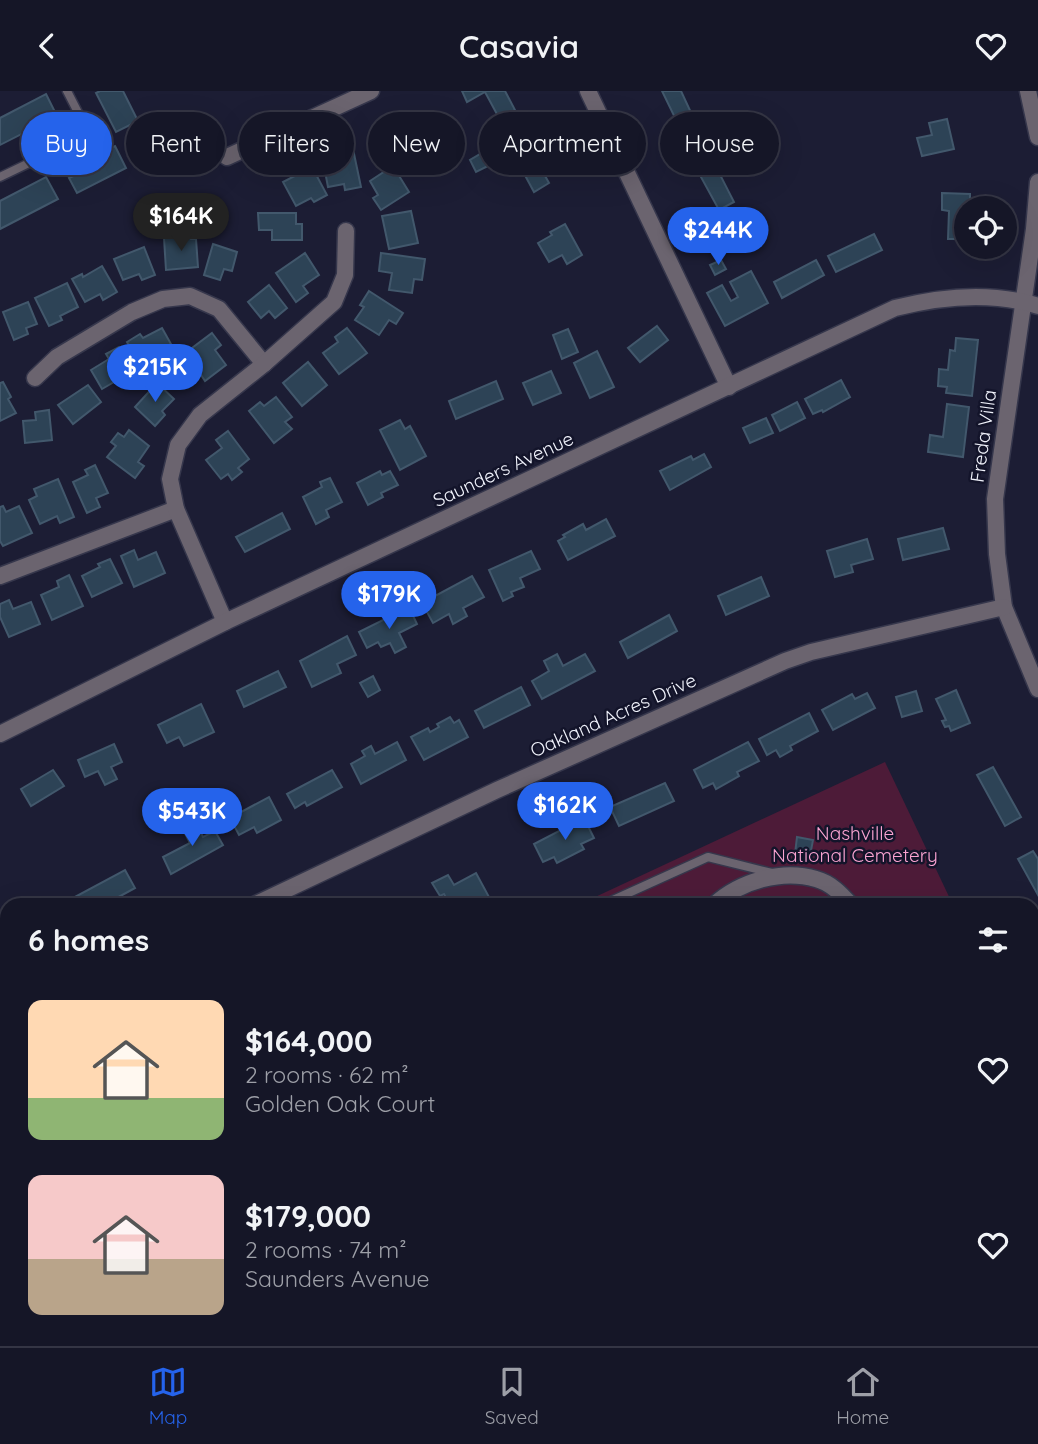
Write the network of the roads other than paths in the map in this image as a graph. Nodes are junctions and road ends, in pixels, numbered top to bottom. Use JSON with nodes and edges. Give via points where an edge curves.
{"nodes":[{"id":1,"x":67,"y":91,"type":"edge"},
{"id":2,"x":371,"y":91,"type":"edge"},
{"id":3,"x":588,"y":91,"type":"edge"},
{"id":4,"x":1028,"y":91,"type":"edge"},
{"id":5,"x":1038,"y":137,"type":"edge"},
{"id":6,"x":228,"y":157,"type":"dead end"},
{"id":7,"x":0,"y":177,"type":"edge"},
{"id":8,"x":1038,"y":182,"type":"edge"},
{"id":9,"x":346,"y":231,"type":"dead end"},
{"id":10,"x":1030,"y":304,"type":"edge"},
{"id":11,"x":264,"y":364,"type":"junction"},
{"id":12,"x":35,"y":378,"type":"dead end"},
{"id":13,"x":729,"y":387,"type":"junction"},
{"id":14,"x":176,"y":509,"type":"junction"},
{"id":15,"x":0,"y":576,"type":"edge"},
{"id":16,"x":1004,"y":607,"type":"junction"},
{"id":17,"x":225,"y":622,"type":"junction"},
{"id":18,"x":1038,"y":689,"type":"edge"},
{"id":19,"x":0,"y":734,"type":"edge"},
{"id":20,"x":784,"y":875,"type":"junction"},
{"id":21,"x":269,"y":898,"type":"edge"},
{"id":22,"x":617,"y":898,"type":"edge"},
{"id":23,"x":723,"y":898,"type":"edge"},
{"id":24,"x":844,"y":898,"type":"edge"}],
"edges":[{"from":1,"to":7,"type":"lane","via":[[85,134]]},
{"from":2,"to":6,"type":"street"},
{"from":3,"to":13,"type":"street"},
{"from":4,"to":5,"type":"street"},
{"from":8,"to":10,"type":"street","name":"Freda Villa"},
{"from":9,"to":11,"type":"street","via":[[345,275],[334,302]]},
{"from":10,"to":13,"type":"street","name":"Saunders Avenue","via":[[966,296],[895,308]]},
{"from":10,"to":16,"type":"street","name":"Freda Villa","via":[[995,499]]},
{"from":11,"to":12,"type":"street","via":[[219,309],[190,296],[163,299],[132,312],[57,357]]},
{"from":11,"to":14,"type":"street","via":[[200,415],[178,445],[170,479]]},
{"from":13,"to":17,"type":"street","name":"Saunders Avenue"},
{"from":14,"to":15,"type":"street"},
{"from":14,"to":17,"type":"street"},
{"from":16,"to":18,"type":"street","name":"Freda Villa"},
{"from":16,"to":21,"type":"street","name":"Oakland Acres Drive","via":[[785,661]]},
{"from":17,"to":19,"type":"street","name":"Saunders Avenue"},
{"from":20,"to":22,"type":"lane","via":[[708,857]]},
{"from":20,"to":23,"type":"street","via":[[751,882]]},
{"from":20,"to":24,"type":"street","via":[[816,879]]}]}
